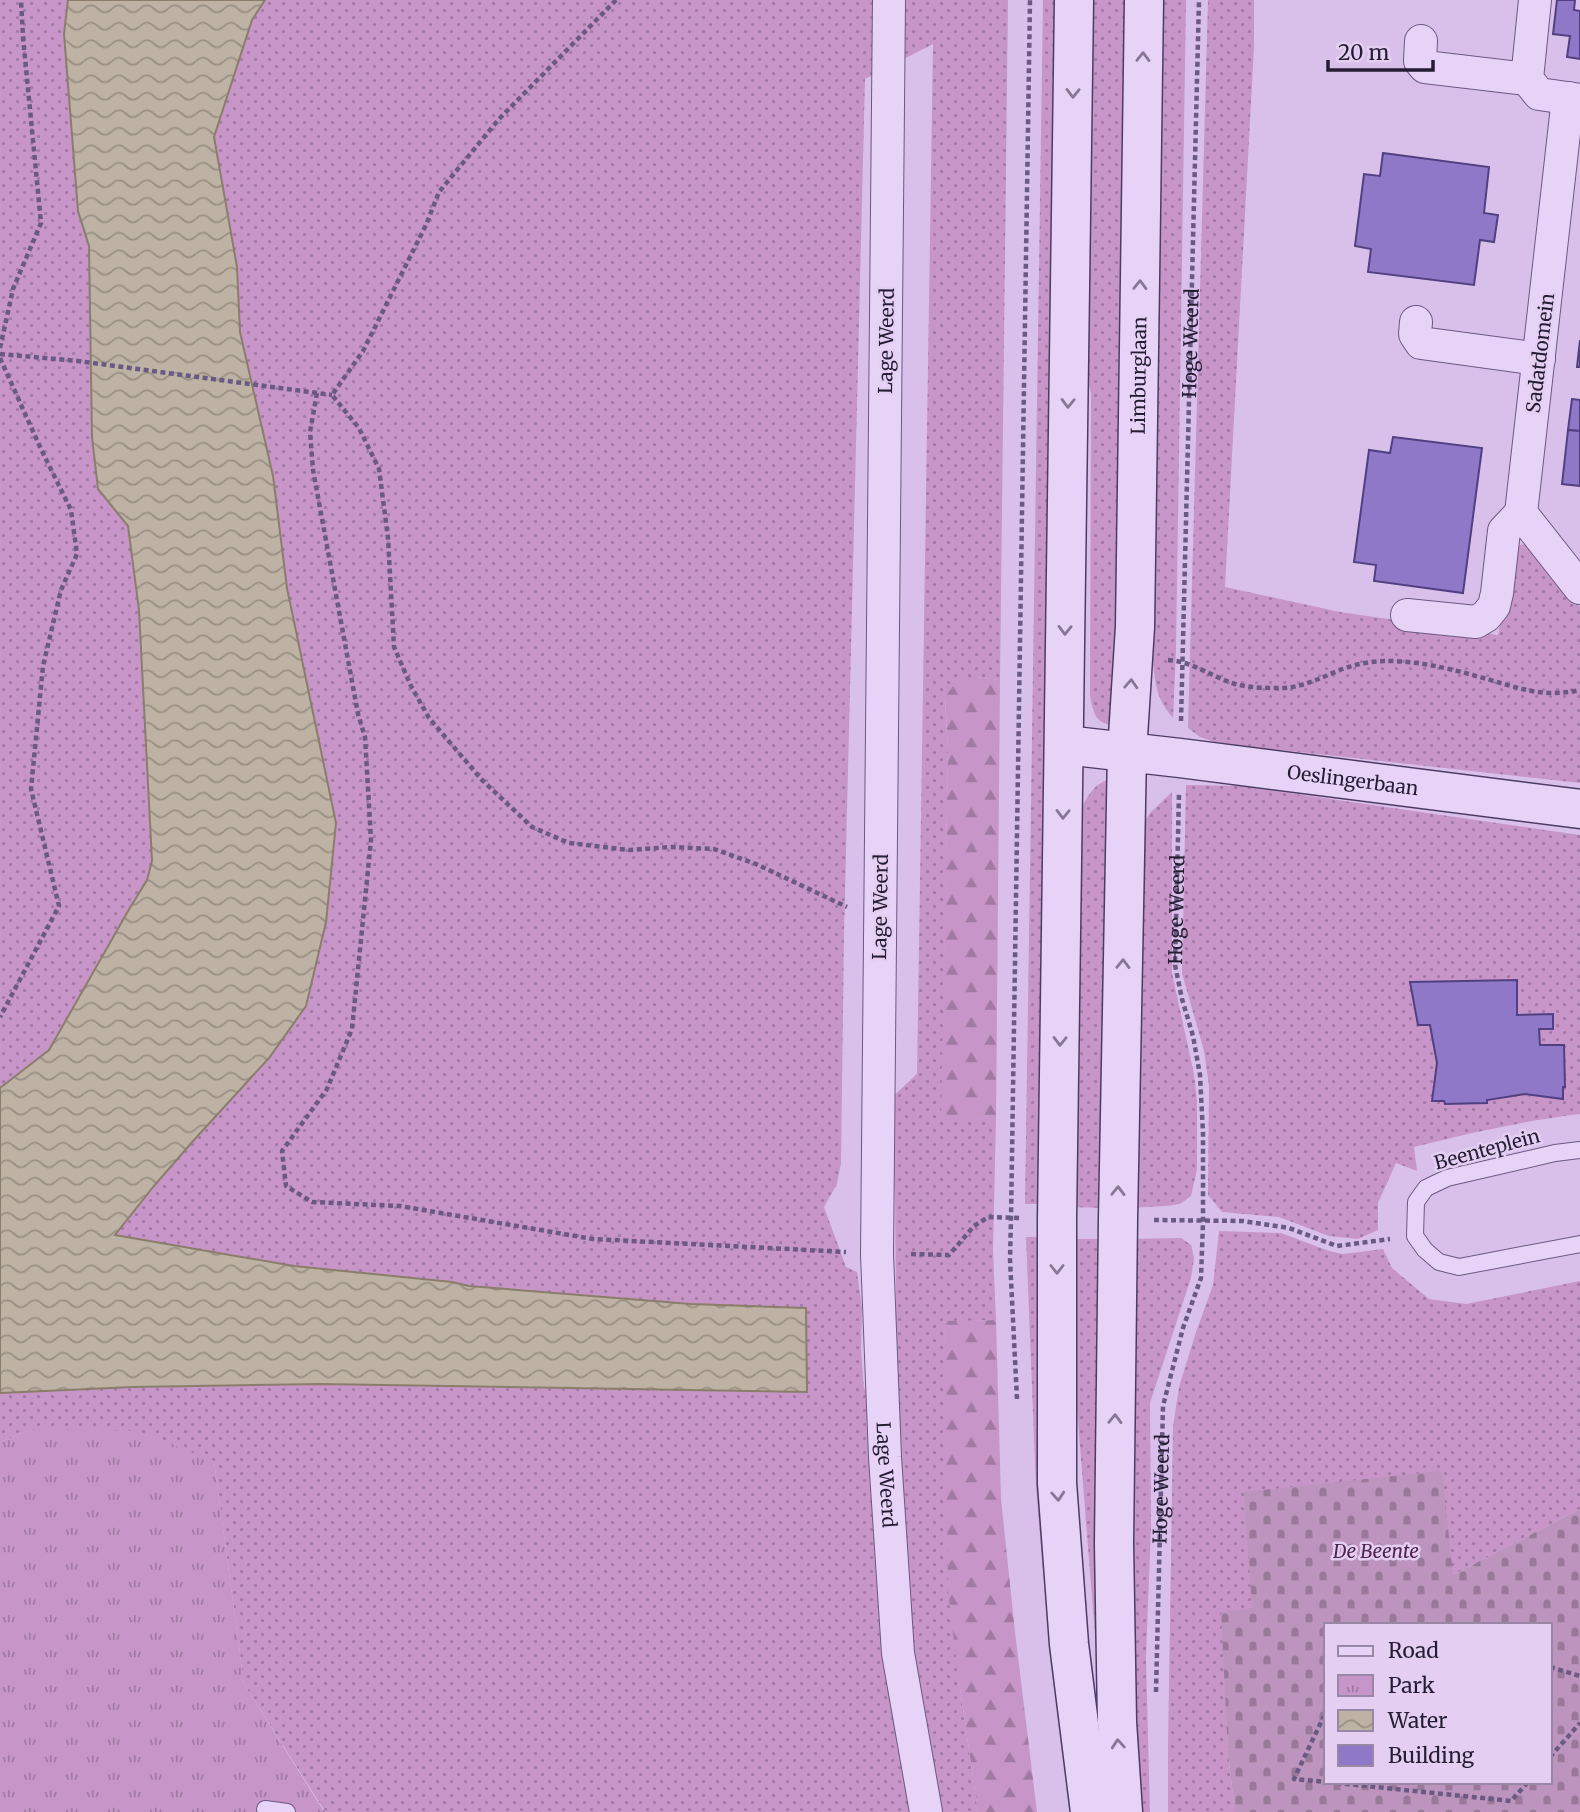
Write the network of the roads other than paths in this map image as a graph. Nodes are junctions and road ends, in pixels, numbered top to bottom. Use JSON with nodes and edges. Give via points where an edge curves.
{"nodes":[{"id":1,"x":889,"y":0,"type":"edge"},
{"id":2,"x":1074,"y":0,"type":"edge"},
{"id":3,"x":1144,"y":0,"type":"edge"},
{"id":4,"x":1535,"y":0,"type":"edge"},
{"id":5,"x":1421,"y":41,"type":"dead end"},
{"id":6,"x":1527,"y":79,"type":"junction"},
{"id":7,"x":1574,"y":99,"type":"edge"},
{"id":8,"x":1416,"y":322,"type":"dead end"},
{"id":9,"x":1539,"y":359,"type":"junction"},
{"id":10,"x":1521,"y":513,"type":"junction"},
{"id":11,"x":1580,"y":588,"type":"edge"},
{"id":12,"x":1408,"y":615,"type":"dead end"},
{"id":13,"x":1065,"y":745,"type":"junction"},
{"id":14,"x":1127,"y":752,"type":"junction"},
{"id":15,"x":1580,"y":809,"type":"edge"},
{"id":16,"x":1580,"y":1150,"type":"edge"},
{"id":17,"x":1580,"y":1244,"type":"edge"},
{"id":18,"x":265,"y":1809,"type":"dead end"},
{"id":19,"x":287,"y":1812,"type":"edge"},
{"id":20,"x":926,"y":1812,"type":"edge"},
{"id":21,"x":1090,"y":1812,"type":"edge"},
{"id":22,"x":1123,"y":1812,"type":"edge"}],
"edges":[{"from":1,"to":20,"type":"street","name":"Lage Weerd","via":[[877,1254],[884,1457],[898,1653]]},
{"from":2,"to":13,"type":"main road","one_way":true},
{"from":14,"to":3,"type":"main road","name":"Limburglaan","one_way":true,"via":[[1135,627]]},
{"from":4,"to":6,"type":"street"},
{"from":5,"to":6,"type":"street","via":[[1420,61],[1425,67]]},
{"from":6,"to":7,"type":"street","via":[[1539,94]]},
{"from":7,"to":9,"type":"street","name":"Sadatdomein"},
{"from":8,"to":9,"type":"street","via":[[1415,334],[1421,343]]},
{"from":9,"to":10,"type":"street","name":"Sadatdomein"},
{"from":10,"to":11,"type":"street"},
{"from":10,"to":12,"type":"street","via":[[1504,531],[1497,593],[1486,616],[1476,622]]},
{"from":13,"to":14,"type":"main road","name":"Oeslingerbaan"},
{"from":13,"to":21,"type":"main road","one_way":true,"via":[[1057,1483],[1069,1644]]},
{"from":14,"to":15,"type":"main road","name":"Oeslingerbaan"},
{"from":22,"to":14,"type":"main road","one_way":true,"via":[[1116,1722],[1114,1543]]},
{"from":16,"to":17,"type":"lane","name":"Beenteplein","via":[[1447,1178],[1426,1188],[1416,1202],[1415,1236],[1439,1262],[1459,1267]]},
{"from":18,"to":19,"type":"lane"}]}
